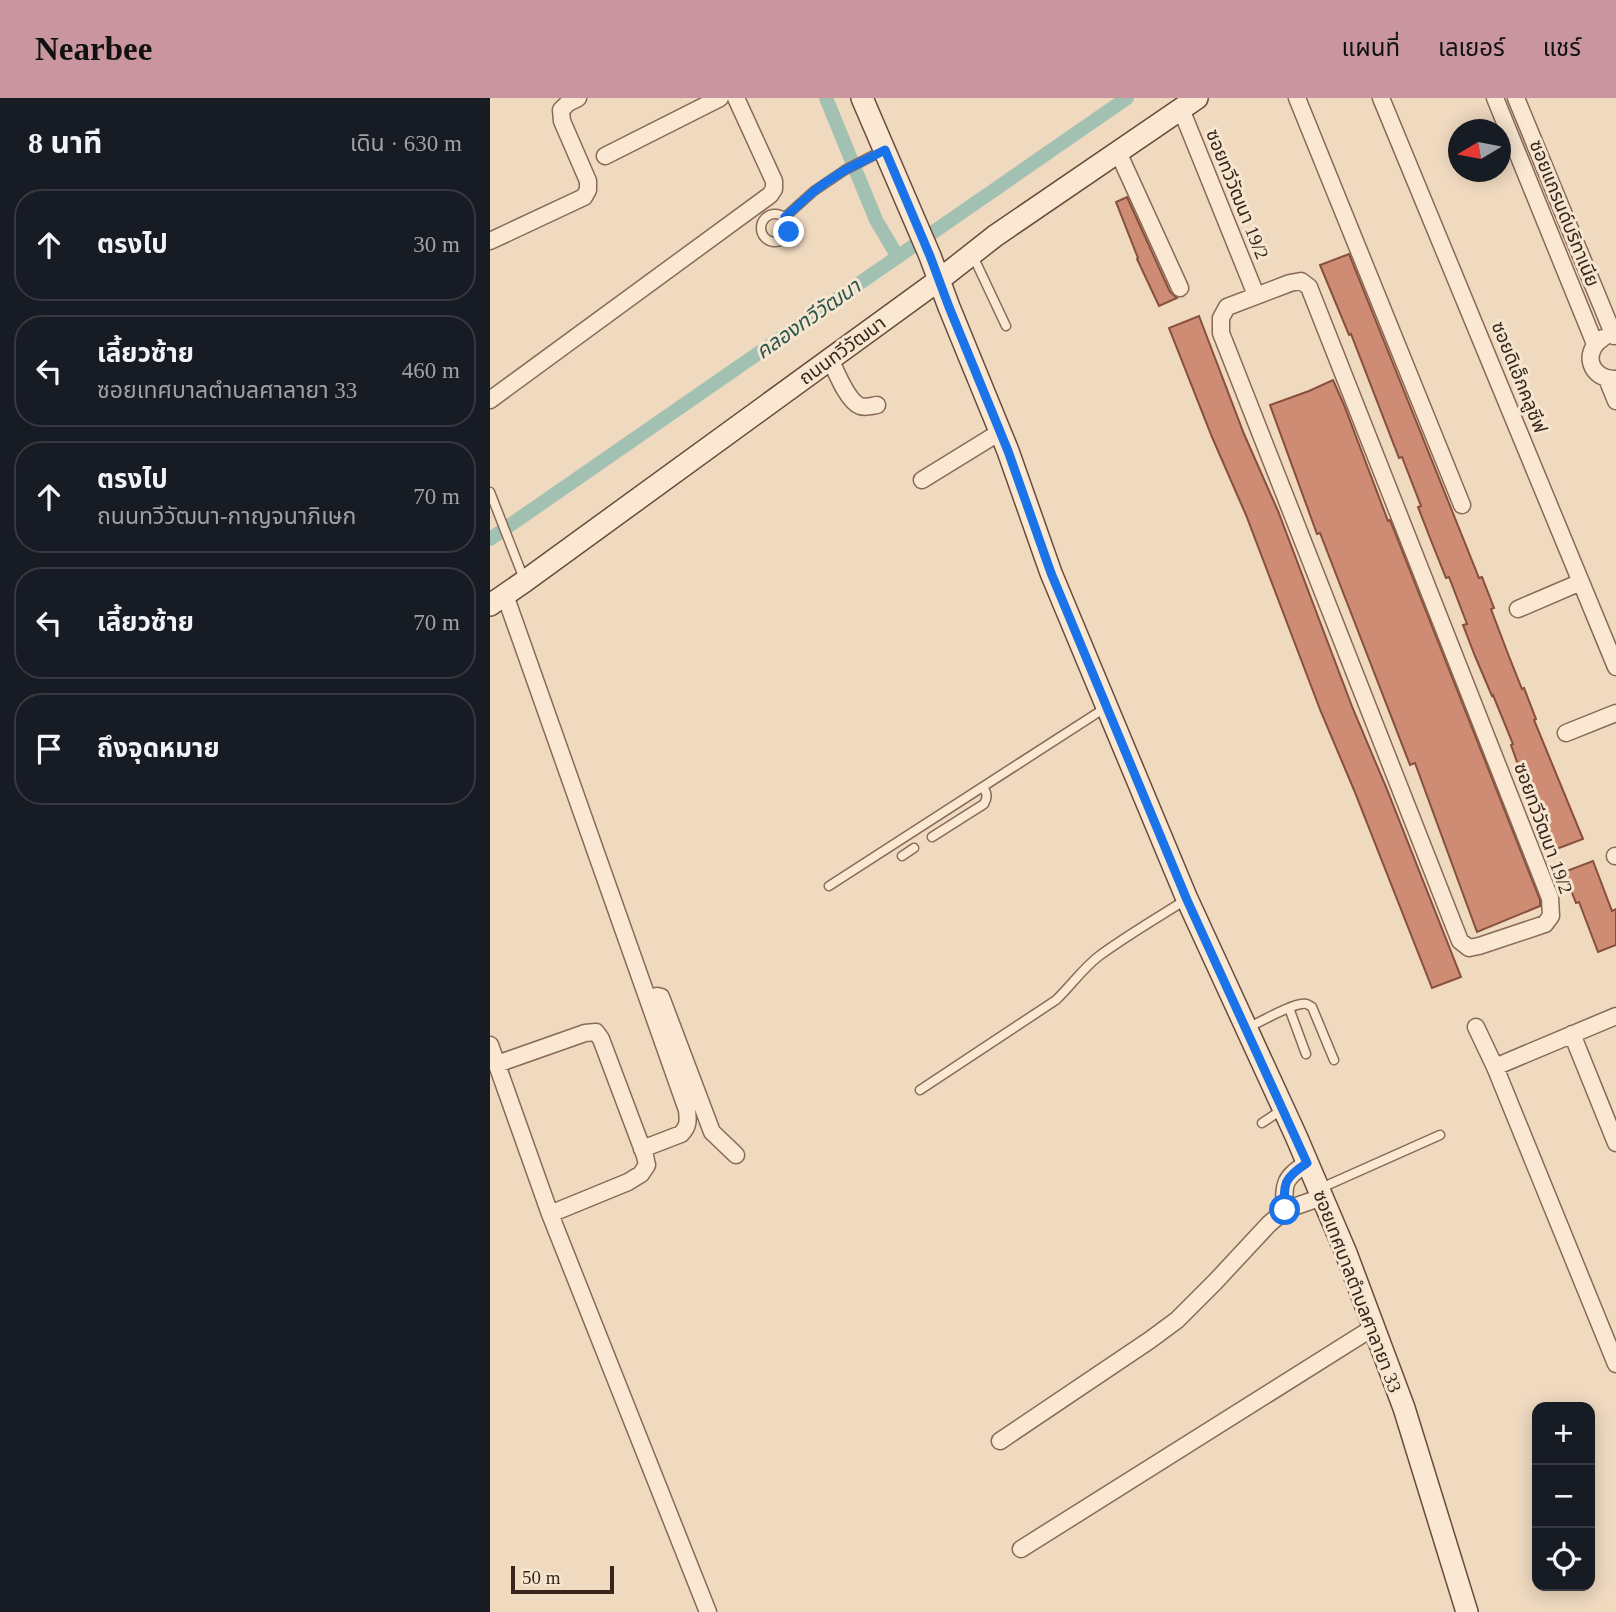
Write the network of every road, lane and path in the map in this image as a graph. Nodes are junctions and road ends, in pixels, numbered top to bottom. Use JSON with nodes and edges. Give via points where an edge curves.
{"nodes":[{"id":1,"x":578,"y":98,"type":"edge"},
{"id":2,"x":720,"y":98,"type":"edge"},
{"id":3,"x":736,"y":98,"type":"edge"},
{"id":4,"x":862,"y":98,"type":"edge"},
{"id":5,"x":1297,"y":98,"type":"edge"},
{"id":6,"x":1495,"y":98,"type":"edge"},
{"id":7,"x":1516,"y":98,"type":"edge"},
{"id":8,"x":1384,"y":100,"type":"edge"},
{"id":9,"x":1189,"y":104,"type":"edge"},
{"id":10,"x":1118,"y":152,"type":"junction"},
{"id":11,"x":876,"y":155,"type":"junction"},
{"id":12,"x":605,"y":156,"type":"dead end"},
{"id":13,"x":785,"y":217,"type":"dead end"},
{"id":14,"x":490,"y":241,"type":"edge"},
{"id":15,"x":972,"y":253,"type":"junction"},
{"id":16,"x":939,"y":280,"type":"junction"},
{"id":17,"x":1180,"y":288,"type":"dead end"},
{"id":18,"x":1256,"y":295,"type":"junction"},
{"id":19,"x":1006,"y":326,"type":"dead end"},
{"id":20,"x":1615,"y":337,"type":"edge"},
{"id":21,"x":1595,"y":344,"type":"junction"},
{"id":22,"x":830,"y":359,"type":"junction"},
{"id":23,"x":1611,"y":379,"type":"edge"},
{"id":24,"x":490,"y":400,"type":"edge"},
{"id":25,"x":1616,"y":401,"type":"edge"},
{"id":26,"x":877,"y":405,"type":"dead end"},
{"id":27,"x":1000,"y":432,"type":"junction"},
{"id":28,"x":922,"y":480,"type":"dead end"},
{"id":29,"x":491,"y":494,"type":"edge"},
{"id":30,"x":1462,"y":505,"type":"dead end"},
{"id":31,"x":525,"y":581,"type":"junction"},
{"id":32,"x":1581,"y":582,"type":"junction"},
{"id":33,"x":497,"y":600,"type":"edge"},
{"id":34,"x":1518,"y":609,"type":"dead end"},
{"id":35,"x":1616,"y":667,"type":"edge"},
{"id":36,"x":1108,"y":707,"type":"junction"},
{"id":37,"x":1616,"y":713,"type":"edge"},
{"id":38,"x":1566,"y":733,"type":"dead end"},
{"id":39,"x":983,"y":787,"type":"junction"},
{"id":40,"x":932,"y":837,"type":"dead end"},
{"id":41,"x":914,"y":848,"type":"dead end"},
{"id":42,"x":902,"y":856,"type":"dead end"},
{"id":43,"x":829,"y":886,"type":"dead end"},
{"id":44,"x":1187,"y":900,"type":"junction"},
{"id":45,"x":648,"y":998,"type":"junction"},
{"id":46,"x":1289,"y":1008,"type":"junction"},
{"id":47,"x":1616,"y":1016,"type":"edge"},
{"id":48,"x":1476,"y":1027,"type":"dead end"},
{"id":49,"x":1246,"y":1028,"type":"junction"},
{"id":50,"x":1572,"y":1034,"type":"junction"},
{"id":51,"x":490,"y":1045,"type":"edge"},
{"id":52,"x":1306,"y":1054,"type":"dead end"},
{"id":53,"x":1334,"y":1060,"type":"dead end"},
{"id":54,"x":497,"y":1064,"type":"junction"},
{"id":55,"x":1495,"y":1067,"type":"junction"},
{"id":56,"x":920,"y":1090,"type":"dead end"},
{"id":57,"x":1283,"y":1109,"type":"junction"},
{"id":58,"x":1262,"y":1123,"type":"dead end"},
{"id":59,"x":1440,"y":1135,"type":"dead end"},
{"id":60,"x":1616,"y":1143,"type":"edge"},
{"id":61,"x":642,"y":1149,"type":"junction"},
{"id":62,"x":736,"y":1156,"type":"dead end"},
{"id":63,"x":1307,"y":1163,"type":"junction"},
{"id":64,"x":1320,"y":1193,"type":"junction"},
{"id":65,"x":1285,"y":1210,"type":"junction"},
{"id":66,"x":550,"y":1214,"type":"junction"},
{"id":67,"x":1374,"y":1327,"type":"junction"},
{"id":68,"x":1616,"y":1364,"type":"edge"},
{"id":69,"x":1000,"y":1441,"type":"dead end"},
{"id":70,"x":1021,"y":1549,"type":"dead end"},
{"id":71,"x":708,"y":1612,"type":"edge"},
{"id":72,"x":1467,"y":1612,"type":"edge"}],
"edges":[{"from":1,"to":14,"type":"street","via":[[561,110],[588,181],[584,197]]},
{"from":2,"to":12,"type":"street"},
{"from":3,"to":24,"type":"street","via":[[774,181],[770,195]]},
{"from":4,"to":11,"type":"street","name":"ซอยเทศบาลตำบลศาลายา 33"},
{"from":5,"to":30,"type":"street"},
{"from":6,"to":21,"type":"street","name":"ซอยแกรนด์บริทาเนีย"},
{"from":7,"to":20,"type":"street","name":"ซอยแกรนด์บริทาเนีย"},
{"from":8,"to":32,"type":"street","name":"ซอยดิเอ็กคลูซีฟ"},
{"from":9,"to":10,"type":"street","name":"ถนนทวีวัฒนา"},
{"from":9,"to":18,"type":"street","name":"ซอยทวีวัฒนา 19/2"},
{"from":10,"to":15,"type":"street","name":"ถนนทวีวัฒนา"},
{"from":10,"to":17,"type":"street"},
{"from":11,"to":13,"type":"lane","via":[[814,191]]},
{"from":11,"to":16,"type":"street","name":"ซอยเทศบาลตำบลศาลายา 33","via":[[908,204]]},
{"from":15,"to":16,"type":"street","name":"ถนนทวีวัฒนา"},
{"from":15,"to":19,"type":"lane"},
{"from":16,"to":22,"type":"street","name":"ถนนทวีวัฒนา"},
{"from":16,"to":27,"type":"street","name":"ซอยเทศบาลตำบลศาลายา 33"},
{"from":18,"to":18,"type":"street","name":"ซอยทวีวัฒนา 19/2","via":[[1301,281],[1309,287],[1550,898],[1551,916],[1545,924],[1479,946],[1469,948],[1460,942],[1221,333],[1227,307]]},
{"from":20,"to":21,"type":"street","name":"ซอยแกรนด์บริทาเนีย"},
{"from":21,"to":23,"type":"street","name":"ซอยแกรนด์บริทาเนีย","via":[[1591,365],[1600,376]]},
{"from":22,"to":26,"type":"street","via":[[858,405]]},
{"from":22,"to":31,"type":"street","name":"ถนนทวีวัฒนา"},
{"from":23,"to":25,"type":"street","name":"ซอยแกรนด์บริทาเนีย"},
{"from":27,"to":28,"type":"street"},
{"from":27,"to":36,"type":"street","name":"ซอยเทศบาลตำบลศาลายา 33","via":[[1051,573]]},
{"from":29,"to":31,"type":"lane"},
{"from":31,"to":33,"type":"street","name":"ถนนทวีวัฒนา"},
{"from":32,"to":34,"type":"street"},
{"from":32,"to":35,"type":"street","name":"ซอยดิเอ็กคลูซีฟ"},
{"from":33,"to":45,"type":"street"},
{"from":36,"to":39,"type":"lane"},
{"from":36,"to":44,"type":"street","name":"ซอยเทศบาลตำบลศาลายา 33"},
{"from":37,"to":38,"type":"street"},
{"from":39,"to":40,"type":"lane","via":[[987,794],[984,804]]},
{"from":39,"to":43,"type":"lane"},
{"from":41,"to":42,"type":"lane"},
{"from":44,"to":49,"type":"street","name":"ซอยเทศบาลตำบลศาลายา 33"},
{"from":44,"to":56,"type":"lane","via":[[1098,957],[1056,1000]]},
{"from":45,"to":61,"type":"street","via":[[688,1122],[681,1134]]},
{"from":45,"to":62,"type":"street","via":[[661,997],[712,1132]]},
{"from":46,"to":49,"type":"lane"},
{"from":46,"to":52,"type":"lane"},
{"from":46,"to":53,"type":"lane","via":[[1312,1007]]},
{"from":47,"to":50,"type":"street"},
{"from":48,"to":55,"type":"street"},
{"from":49,"to":57,"type":"street","name":"ซอยเทศบาลตำบลศาลายา 33"},
{"from":50,"to":55,"type":"street"},
{"from":50,"to":60,"type":"street"},
{"from":51,"to":54,"type":"street"},
{"from":54,"to":61,"type":"street","via":[[596,1031]]},
{"from":54,"to":66,"type":"street"},
{"from":55,"to":68,"type":"street"},
{"from":57,"to":58,"type":"lane"},
{"from":57,"to":63,"type":"street","name":"ซอยเทศบาลตำบลศาลายา 33"},
{"from":59,"to":64,"type":"lane"},
{"from":61,"to":66,"type":"street","via":[[647,1165],[641,1174]]},
{"from":63,"to":64,"type":"street","name":"ซอยเทศบาลตำบลศาลายา 33"},
{"from":63,"to":65,"type":"street","via":[[1290,1174],[1285,1184]]},
{"from":64,"to":65,"type":"street"},
{"from":64,"to":67,"type":"street","name":"ซอยเทศบาลตำบลศาลายา 33"},
{"from":65,"to":69,"type":"street","via":[[1177,1320]]},
{"from":66,"to":71,"type":"street"},
{"from":67,"to":70,"type":"street"},
{"from":67,"to":72,"type":"street","name":"ซอยเทศบาลตำบลศาลายา 33"}]}
